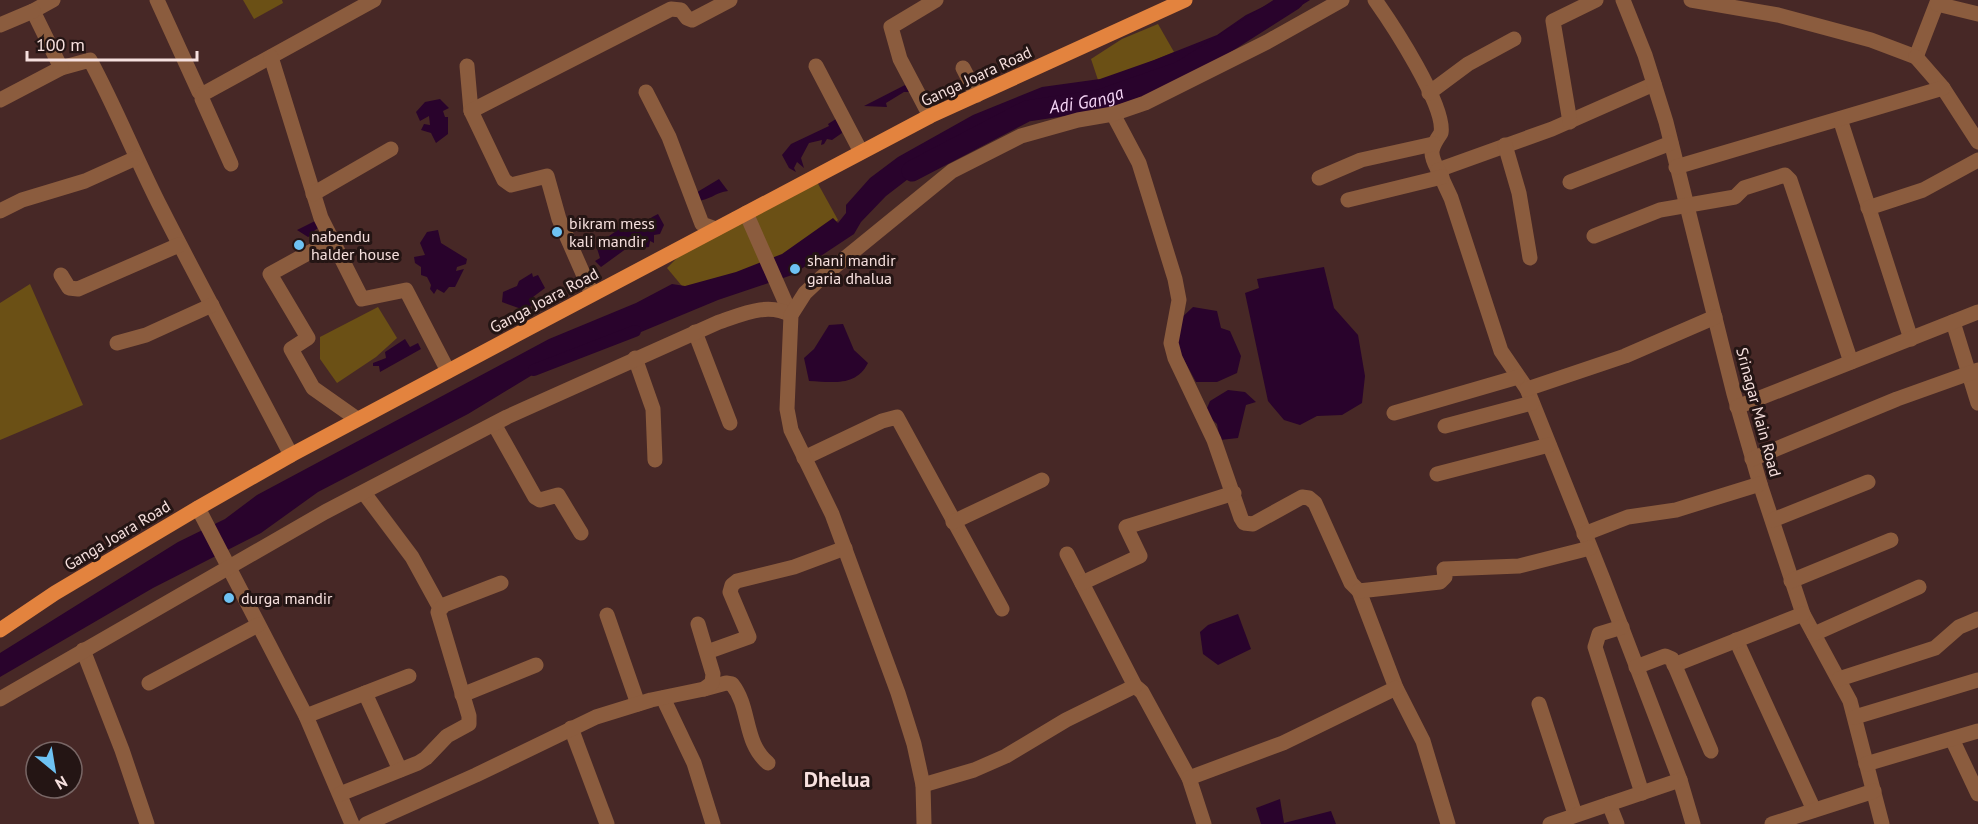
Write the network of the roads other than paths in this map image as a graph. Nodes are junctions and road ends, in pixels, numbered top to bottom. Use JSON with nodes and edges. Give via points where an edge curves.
{"nodes":[{"id":1,"x":52,"y":0,"type":"edge"},
{"id":2,"x":157,"y":0,"type":"edge"},
{"id":3,"x":374,"y":0,"type":"edge"},
{"id":4,"x":730,"y":0,"type":"edge"},
{"id":5,"x":936,"y":0,"type":"edge"},
{"id":6,"x":1185,"y":0,"type":"edge"},
{"id":7,"x":1342,"y":0,"type":"edge"},
{"id":8,"x":1375,"y":0,"type":"edge"},
{"id":9,"x":1596,"y":0,"type":"edge"},
{"id":10,"x":1623,"y":0,"type":"edge"},
{"id":11,"x":1691,"y":0,"type":"edge"},
{"id":12,"x":1938,"y":2,"type":"edge"},
{"id":13,"x":33,"y":11,"type":"junction"},
{"id":14,"x":1978,"y":14,"type":"edge"},
{"id":15,"x":0,"y":25,"type":"edge"},
{"id":16,"x":1514,"y":39,"type":"dead end"},
{"id":17,"x":271,"y":57,"type":"junction"},
{"id":18,"x":1916,"y":57,"type":"junction"},
{"id":19,"x":467,"y":66,"type":"dead end"},
{"id":20,"x":816,"y":66,"type":"dead end"},
{"id":21,"x":61,"y":68,"type":"junction"},
{"id":22,"x":963,"y":68,"type":"dead end"},
{"id":23,"x":1654,"y":84,"type":"junction"},
{"id":24,"x":1943,"y":88,"type":"junction"},
{"id":25,"x":646,"y":92,"type":"dead end"},
{"id":26,"x":1429,"y":93,"type":"junction"},
{"id":27,"x":202,"y":94,"type":"junction"},
{"id":28,"x":976,"y":95,"type":"junction"},
{"id":29,"x":0,"y":100,"type":"edge"},
{"id":30,"x":471,"y":111,"type":"junction"},
{"id":31,"x":1113,"y":114,"type":"junction"},
{"id":32,"x":930,"y":116,"type":"junction"},
{"id":33,"x":1840,"y":119,"type":"junction"},
{"id":34,"x":1570,"y":122,"type":"junction"},
{"id":35,"x":1978,"y":142,"type":"edge"},
{"id":36,"x":1671,"y":143,"type":"junction"},
{"id":37,"x":1433,"y":144,"type":"junction"},
{"id":38,"x":1505,"y":145,"type":"junction"},
{"id":39,"x":391,"y":149,"type":"dead end"},
{"id":40,"x":861,"y":153,"type":"junction"},
{"id":41,"x":136,"y":158,"type":"junction"},
{"id":42,"x":1978,"y":160,"type":"edge"},
{"id":43,"x":231,"y":164,"type":"dead end"},
{"id":44,"x":1676,"y":167,"type":"junction"},
{"id":45,"x":1440,"y":173,"type":"junction"},
{"id":46,"x":1319,"y":178,"type":"dead end"},
{"id":47,"x":1570,"y":182,"type":"dead end"},
{"id":48,"x":313,"y":194,"type":"junction"},
{"id":49,"x":1348,"y":200,"type":"dead end"},
{"id":50,"x":1687,"y":207,"type":"junction"},
{"id":51,"x":1868,"y":208,"type":"junction"},
{"id":52,"x":0,"y":211,"type":"edge"},
{"id":53,"x":746,"y":213,"type":"junction"},
{"id":54,"x":716,"y":229,"type":"junction"},
{"id":55,"x":1594,"y":236,"type":"dead end"},
{"id":56,"x":332,"y":240,"type":"junction"},
{"id":57,"x":179,"y":245,"type":"junction"},
{"id":58,"x":1530,"y":258,"type":"dead end"},
{"id":59,"x":61,"y":275,"type":"dead end"},
{"id":60,"x":592,"y":294,"type":"junction"},
{"id":61,"x":212,"y":305,"type":"junction"},
{"id":62,"x":1978,"y":312,"type":"edge"},
{"id":63,"x":791,"y":315,"type":"junction"},
{"id":64,"x":1715,"y":317,"type":"junction"},
{"id":65,"x":1953,"y":322,"type":"junction"},
{"id":66,"x":695,"y":332,"type":"junction"},
{"id":67,"x":1911,"y":339,"type":"junction"},
{"id":68,"x":117,"y":343,"type":"dead end"},
{"id":69,"x":635,"y":358,"type":"junction"},
{"id":70,"x":1851,"y":362,"type":"junction"},
{"id":71,"x":448,"y":371,"type":"junction"},
{"id":72,"x":1973,"y":371,"type":"edge"},
{"id":73,"x":1526,"y":390,"type":"junction"},
{"id":74,"x":1978,"y":403,"type":"edge"},
{"id":75,"x":1737,"y":406,"type":"junction"},
{"id":76,"x":1395,"y":413,"type":"dead end"},
{"id":77,"x":357,"y":419,"type":"junction"},
{"id":78,"x":730,"y":423,"type":"dead end"},
{"id":79,"x":494,"y":424,"type":"junction"},
{"id":80,"x":1444,"y":426,"type":"dead end"},
{"id":81,"x":1549,"y":445,"type":"junction"},
{"id":82,"x":291,"y":455,"type":"junction"},
{"id":83,"x":804,"y":458,"type":"junction"},
{"id":84,"x":1752,"y":459,"type":"junction"},
{"id":85,"x":655,"y":460,"type":"dead end"},
{"id":86,"x":1437,"y":474,"type":"dead end"},
{"id":87,"x":1042,"y":480,"type":"dead end"},
{"id":88,"x":1868,"y":482,"type":"dead end"},
{"id":89,"x":1760,"y":484,"type":"junction"},
{"id":90,"x":363,"y":493,"type":"junction"},
{"id":91,"x":1233,"y":493,"type":"junction"},
{"id":92,"x":198,"y":508,"type":"junction"},
{"id":93,"x":1773,"y":520,"type":"junction"},
{"id":94,"x":953,"y":522,"type":"junction"},
{"id":95,"x":582,"y":533,"type":"dead end"},
{"id":96,"x":1891,"y":540,"type":"dead end"},
{"id":97,"x":1587,"y":541,"type":"junction"},
{"id":98,"x":845,"y":548,"type":"junction"},
{"id":99,"x":1067,"y":554,"type":"dead end"},
{"id":100,"x":227,"y":563,"type":"junction"},
{"id":101,"x":1791,"y":581,"type":"junction"},
{"id":102,"x":501,"y":583,"type":"dead end"},
{"id":103,"x":1082,"y":583,"type":"junction"},
{"id":104,"x":1919,"y":587,"type":"dead end"},
{"id":105,"x":1359,"y":591,"type":"junction"},
{"id":106,"x":440,"y":608,"type":"junction"},
{"id":107,"x":1002,"y":609,"type":"dead end"},
{"id":108,"x":1803,"y":614,"type":"junction"},
{"id":109,"x":607,"y":615,"type":"dead end"},
{"id":110,"x":1978,"y":619,"type":"edge"},
{"id":111,"x":698,"y":624,"type":"dead end"},
{"id":112,"x":258,"y":625,"type":"junction"},
{"id":113,"x":1622,"y":627,"type":"junction"},
{"id":114,"x":0,"y":630,"type":"edge"},
{"id":115,"x":1814,"y":634,"type":"junction"},
{"id":116,"x":1736,"y":640,"type":"junction"},
{"id":117,"x":83,"y":650,"type":"junction"},
{"id":118,"x":707,"y":652,"type":"junction"},
{"id":119,"x":1674,"y":664,"type":"junction"},
{"id":120,"x":536,"y":665,"type":"dead end"},
{"id":121,"x":1636,"y":667,"type":"junction"},
{"id":122,"x":409,"y":676,"type":"dead end"},
{"id":123,"x":1839,"y":679,"type":"junction"},
{"id":124,"x":1978,"y":680,"type":"edge"},
{"id":125,"x":149,"y":683,"type":"dead end"},
{"id":126,"x":1135,"y":686,"type":"junction"},
{"id":127,"x":1396,"y":688,"type":"junction"},
{"id":128,"x":704,"y":689,"type":"junction"},
{"id":129,"x":365,"y":693,"type":"junction"},
{"id":130,"x":462,"y":695,"type":"junction"},
{"id":131,"x":663,"y":698,"type":"junction"},
{"id":132,"x":0,"y":699,"type":"edge"},
{"id":133,"x":638,"y":704,"type":"junction"},
{"id":134,"x":1539,"y":704,"type":"dead end"},
{"id":135,"x":306,"y":716,"type":"junction"},
{"id":136,"x":1855,"y":717,"type":"junction"},
{"id":137,"x":571,"y":728,"type":"junction"},
{"id":138,"x":1978,"y":731,"type":"edge"},
{"id":139,"x":1952,"y":739,"type":"junction"},
{"id":140,"x":1711,"y":751,"type":"dead end"},
{"id":141,"x":768,"y":763,"type":"dead end"},
{"id":142,"x":1866,"y":764,"type":"junction"},
{"id":143,"x":400,"y":770,"type":"junction"},
{"id":144,"x":1189,"y":778,"type":"junction"},
{"id":145,"x":1680,"y":780,"type":"junction"},
{"id":146,"x":923,"y":785,"type":"junction"},
{"id":147,"x":1874,"y":791,"type":"junction"},
{"id":148,"x":1642,"y":793,"type":"junction"},
{"id":149,"x":340,"y":794,"type":"junction"},
{"id":150,"x":1978,"y":794,"type":"edge"},
{"id":151,"x":1609,"y":804,"type":"junction"},
{"id":152,"x":1814,"y":810,"type":"junction"},
{"id":153,"x":1575,"y":814,"type":"junction"},
{"id":154,"x":147,"y":824,"type":"edge"},
{"id":155,"x":352,"y":824,"type":"edge"},
{"id":156,"x":366,"y":824,"type":"edge"},
{"id":157,"x":607,"y":824,"type":"edge"},
{"id":158,"x":713,"y":824,"type":"edge"},
{"id":159,"x":924,"y":824,"type":"edge"},
{"id":160,"x":1204,"y":824,"type":"edge"},
{"id":161,"x":1448,"y":824,"type":"edge"},
{"id":162,"x":1550,"y":824,"type":"edge"},
{"id":163,"x":1617,"y":824,"type":"edge"},
{"id":164,"x":1693,"y":824,"type":"edge"},
{"id":165,"x":1772,"y":824,"type":"edge"},
{"id":166,"x":1882,"y":824,"type":"edge"}],
"edges":[{"from":1,"to":13,"type":"street"},
{"from":2,"to":27,"type":"street"},
{"from":3,"to":17,"type":"street"},
{"from":4,"to":30,"type":"street","via":[[692,20],[681,10],[671,9]]},
{"from":5,"to":32,"type":"street","via":[[891,27],[900,59]]},
{"from":6,"to":28,"type":"main road","name":"Ganga Joara Road"},
{"from":7,"to":31,"type":"street","via":[[1145,103]]},
{"from":8,"to":26,"type":"street","via":[[1403,42]]},
{"from":9,"to":34,"type":"street","via":[[1554,21]]},
{"from":10,"to":23,"type":"street","name":"Srinagar Main Road"},
{"from":11,"to":18,"type":"street","via":[[1778,15],[1871,40]]},
{"from":12,"to":14,"type":"street"},
{"from":12,"to":18,"type":"street"},
{"from":13,"to":15,"type":"street"},
{"from":13,"to":21,"type":"street"},
{"from":16,"to":26,"type":"street","via":[[1468,64]]},
{"from":17,"to":27,"type":"street"},
{"from":17,"to":48,"type":"street"},
{"from":18,"to":24,"type":"street"},
{"from":19,"to":30,"type":"street"},
{"from":20,"to":40,"type":"street"},
{"from":21,"to":29,"type":"street"},
{"from":21,"to":41,"type":"street","via":[[90,60]]},
{"from":22,"to":28,"type":"street"},
{"from":23,"to":34,"type":"street"},
{"from":23,"to":36,"type":"street","name":"Srinagar Main Road"},
{"from":24,"to":33,"type":"street"},
{"from":24,"to":35,"type":"street"},
{"from":25,"to":54,"type":"street","via":[[669,137],[702,224]]},
{"from":26,"to":37,"type":"street","via":[[1442,127]]},
{"from":27,"to":43,"type":"street"},
{"from":28,"to":32,"type":"main road","name":"Ganga Joara Road"},
{"from":30,"to":60,"type":"street","via":[[504,180],[511,185],[547,176],[559,219]]},
{"from":31,"to":63,"type":"street","via":[[1021,136],[952,171],[822,277],[805,293]]},
{"from":31,"to":91,"type":"street","via":[[1139,163],[1175,279],[1179,300],[1171,343],[1174,358],[1214,440]]},
{"from":32,"to":40,"type":"main road","name":"Ganga Joara Road"},
{"from":33,"to":44,"type":"street"},
{"from":33,"to":51,"type":"street"},
{"from":34,"to":38,"type":"street"},
{"from":36,"to":44,"type":"street","name":"Srinagar Main Road"},
{"from":36,"to":47,"type":"street"},
{"from":37,"to":45,"type":"street","via":[[1431,155]]},
{"from":37,"to":46,"type":"street","via":[[1361,160]]},
{"from":38,"to":45,"type":"street"},
{"from":38,"to":58,"type":"street","via":[[1520,193]]},
{"from":39,"to":48,"type":"street"},
{"from":40,"to":53,"type":"main road","name":"Ganga Joara Road"},
{"from":41,"to":52,"type":"street","via":[[75,186],[22,200]]},
{"from":41,"to":57,"type":"street"},
{"from":42,"to":51,"type":"street","via":[[1923,190]]},
{"from":44,"to":50,"type":"street","name":"Srinagar Main Road"},
{"from":45,"to":49,"type":"street"},
{"from":45,"to":73,"type":"street","via":[[1502,351]]},
{"from":48,"to":56,"type":"street"},
{"from":50,"to":55,"type":"street","via":[[1660,210]]},
{"from":50,"to":64,"type":"street","name":"Srinagar Main Road"},
{"from":50,"to":70,"type":"street","via":[[1735,197],[1744,188],[1785,175],[1790,180]]},
{"from":51,"to":67,"type":"street"},
{"from":53,"to":54,"type":"main road","name":"Ganga Joara Road"},
{"from":53,"to":63,"type":"street"},
{"from":54,"to":60,"type":"main road","name":"Ganga Joara Road"},
{"from":56,"to":71,"type":"street","via":[[362,299],[406,290]]},
{"from":56,"to":77,"type":"street","via":[[270,274],[308,338],[291,350],[313,388]]},
{"from":57,"to":59,"type":"street","via":[[78,289],[69,288]]},
{"from":57,"to":61,"type":"street"},
{"from":60,"to":71,"type":"main road","name":"Ganga Joara Road"},
{"from":61,"to":68,"type":"street","via":[[146,335]]},
{"from":61,"to":82,"type":"street"},
{"from":62,"to":65,"type":"street"},
{"from":63,"to":66,"type":"street","via":[[778,308],[754,311]]},
{"from":63,"to":83,"type":"street","via":[[787,409],[791,430]]},
{"from":64,"to":73,"type":"street","via":[[1625,356]]},
{"from":64,"to":75,"type":"street","name":"Srinagar Main Road"},
{"from":65,"to":67,"type":"street"},
{"from":65,"to":72,"type":"street"},
{"from":66,"to":69,"type":"street"},
{"from":66,"to":78,"type":"street"},
{"from":67,"to":70,"type":"street"},
{"from":69,"to":79,"type":"street"},
{"from":69,"to":85,"type":"street","via":[[653,410]]},
{"from":70,"to":75,"type":"street"},
{"from":71,"to":77,"type":"main road","name":"Ganga Joara Road"},
{"from":72,"to":74,"type":"street"},
{"from":72,"to":84,"type":"street"},
{"from":73,"to":76,"type":"street"},
{"from":73,"to":80,"type":"street"},
{"from":73,"to":81,"type":"street"},
{"from":75,"to":84,"type":"street","name":"Srinagar Main Road"},
{"from":77,"to":82,"type":"main road","name":"Ganga Joara Road"},
{"from":79,"to":90,"type":"street"},
{"from":79,"to":95,"type":"street","via":[[535,498],[558,495]]},
{"from":81,"to":86,"type":"street"},
{"from":81,"to":97,"type":"street"},
{"from":82,"to":92,"type":"main road","name":"Ganga Joara Road"},
{"from":83,"to":94,"type":"street","via":[[897,417]]},
{"from":83,"to":98,"type":"street"},
{"from":84,"to":89,"type":"street","name":"Srinagar Main Road"},
{"from":87,"to":94,"type":"street"},
{"from":88,"to":93,"type":"street"},
{"from":89,"to":93,"type":"street","name":"Srinagar Main Road"},
{"from":89,"to":97,"type":"street","via":[[1676,510],[1628,517]]},
{"from":90,"to":100,"type":"street"},
{"from":90,"to":106,"type":"street","via":[[412,557]]},
{"from":91,"to":103,"type":"street","via":[[1126,527],[1140,556]]},
{"from":91,"to":105,"type":"street","via":[[1240,518],[1253,524],[1302,497],[1309,498],[1315,503],[1351,583]]},
{"from":92,"to":100,"type":"street"},
{"from":92,"to":114,"type":"main road","name":"Ganga Joara Road"},
{"from":93,"to":101,"type":"street","name":"Srinagar Main Road"},
{"from":94,"to":107,"type":"street"},
{"from":96,"to":101,"type":"street"},
{"from":97,"to":105,"type":"street","via":[[1519,566],[1444,569],[1445,577],[1440,582]]},
{"from":97,"to":113,"type":"street"},
{"from":98,"to":118,"type":"street","via":[[794,567],[737,581],[730,592],[749,637]]},
{"from":98,"to":146,"type":"street","via":[[898,693]]},
{"from":99,"to":103,"type":"street"},
{"from":100,"to":112,"type":"street"},
{"from":100,"to":117,"type":"street"},
{"from":101,"to":108,"type":"street","name":"Srinagar Main Road"},
{"from":102,"to":106,"type":"street"},
{"from":103,"to":126,"type":"street"},
{"from":104,"to":115,"type":"street"},
{"from":105,"to":127,"type":"street"},
{"from":106,"to":130,"type":"street"},
{"from":108,"to":115,"type":"street","name":"Srinagar Main Road"},
{"from":108,"to":116,"type":"street"},
{"from":109,"to":133,"type":"street"},
{"from":110,"to":123,"type":"street","via":[[1959,627],[1935,648]]},
{"from":111,"to":118,"type":"street"},
{"from":112,"to":125,"type":"street"},
{"from":112,"to":135,"type":"street"},
{"from":113,"to":121,"type":"street"},
{"from":113,"to":148,"type":"street","via":[[1599,634],[1595,647]]},
{"from":115,"to":123,"type":"street","name":"Srinagar Main Road"},
{"from":116,"to":119,"type":"street"},
{"from":116,"to":152,"type":"street"},
{"from":117,"to":132,"type":"street"},
{"from":117,"to":154,"type":"street"},
{"from":118,"to":128,"type":"street","via":[[713,674],[712,682]]},
{"from":119,"to":121,"type":"street","via":[[1665,656]]},
{"from":119,"to":140,"type":"street"},
{"from":120,"to":130,"type":"street"},
{"from":121,"to":145,"type":"street"},
{"from":122,"to":129,"type":"street"},
{"from":123,"to":136,"type":"street","name":"Srinagar Main Road"},
{"from":124,"to":136,"type":"street"},
{"from":126,"to":144,"type":"street"},
{"from":126,"to":146,"type":"street","via":[[1005,756]]},
{"from":127,"to":144,"type":"street","via":[[1283,743]]},
{"from":127,"to":161,"type":"street","via":[[1424,741]]},
{"from":128,"to":131,"type":"street"},
{"from":128,"to":141,"type":"street","via":[[732,684],[755,749]]},
{"from":129,"to":135,"type":"street"},
{"from":129,"to":143,"type":"street"},
{"from":130,"to":143,"type":"street","via":[[469,724],[440,741],[426,758]]},
{"from":131,"to":133,"type":"street"},
{"from":131,"to":158,"type":"street","via":[[694,762]]},
{"from":133,"to":137,"type":"street"},
{"from":134,"to":153,"type":"street"},
{"from":135,"to":149,"type":"street"},
{"from":136,"to":142,"type":"street","name":"Srinagar Main Road"},
{"from":137,"to":156,"type":"street"},
{"from":137,"to":157,"type":"street"},
{"from":138,"to":139,"type":"street"},
{"from":139,"to":142,"type":"street"},
{"from":139,"to":150,"type":"street"},
{"from":142,"to":147,"type":"street","name":"Srinagar Main Road"},
{"from":143,"to":149,"type":"street"},
{"from":144,"to":160,"type":"street"},
{"from":145,"to":148,"type":"street"},
{"from":145,"to":164,"type":"street"},
{"from":146,"to":159,"type":"street"},
{"from":147,"to":152,"type":"street"},
{"from":147,"to":166,"type":"street","name":"Srinagar Main Road"},
{"from":148,"to":151,"type":"street"},
{"from":149,"to":155,"type":"street"},
{"from":151,"to":153,"type":"street"},
{"from":151,"to":163,"type":"street"},
{"from":152,"to":165,"type":"street"},
{"from":153,"to":162,"type":"street"}]}
